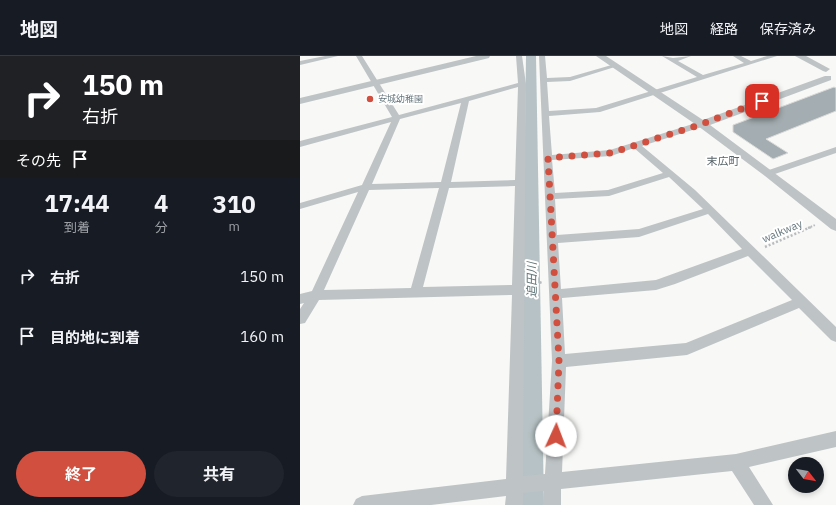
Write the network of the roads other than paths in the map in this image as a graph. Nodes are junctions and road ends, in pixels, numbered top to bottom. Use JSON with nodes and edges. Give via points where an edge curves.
{"nodes":[{"id":1,"x":335,"y":56,"type":"edge"},
{"id":2,"x":359,"y":56,"type":"edge"},
{"id":3,"x":486,"y":56,"type":"edge"},
{"id":4,"x":518,"y":56,"type":"edge"},
{"id":5,"x":542,"y":56,"type":"edge"},
{"id":6,"x":600,"y":56,"type":"edge"},
{"id":7,"x":665,"y":56,"type":"edge"},
{"id":8,"x":688,"y":56,"type":"edge"},
{"id":9,"x":736,"y":56,"type":"edge"},
{"id":10,"x":774,"y":56,"type":"edge"},
{"id":11,"x":799,"y":56,"type":"edge"},
{"id":12,"x":673,"y":60,"type":"junction"},
{"id":13,"x":750,"y":63,"type":"junction"},
{"id":14,"x":300,"y":64,"type":"edge"},
{"id":15,"x":615,"y":66,"type":"junction"},
{"id":16,"x":836,"y":69,"type":"edge"},
{"id":17,"x":830,"y":76,"type":"edge"},
{"id":18,"x":703,"y":78,"type":"junction"},
{"id":19,"x":544,"y":80,"type":"junction"},
{"id":20,"x":376,"y":82,"type":"junction"},
{"id":21,"x":522,"y":84,"type":"junction"},
{"id":22,"x":655,"y":93,"type":"junction"},
{"id":23,"x":466,"y":99,"type":"junction"},
{"id":24,"x":300,"y":101,"type":"edge"},
{"id":25,"x":546,"y":114,"type":"junction"},
{"id":26,"x":397,"y":118,"type":"junction"},
{"id":27,"x":702,"y":124,"type":"junction"},
{"id":28,"x":300,"y":144,"type":"edge"},
{"id":29,"x":637,"y":146,"type":"junction"},
{"id":30,"x":836,"y":150,"type":"edge"},
{"id":31,"x":548,"y":158,"type":"junction"},
{"id":32,"x":769,"y":173,"type":"junction"},
{"id":33,"x":670,"y":174,"type":"junction"},
{"id":34,"x":519,"y":183,"type":"junction"},
{"id":35,"x":446,"y":185,"type":"junction"},
{"id":36,"x":365,"y":186,"type":"junction"},
{"id":37,"x":550,"y":196,"type":"junction"},
{"id":38,"x":300,"y":206,"type":"edge"},
{"id":39,"x":710,"y":210,"type":"junction"},
{"id":40,"x":836,"y":226,"type":"edge"},
{"id":41,"x":552,"y":239,"type":"junction"},
{"id":42,"x":750,"y":252,"type":"junction"},
{"id":43,"x":519,"y":290,"type":"junction"},
{"id":44,"x":416,"y":292,"type":"junction"},
{"id":45,"x":555,"y":294,"type":"junction"},
{"id":46,"x":316,"y":295,"type":"junction"},
{"id":47,"x":300,"y":299,"type":"edge"},
{"id":48,"x":801,"y":302,"type":"junction"},
{"id":49,"x":300,"y":319,"type":"edge"},
{"id":50,"x":836,"y":336,"type":"edge"},
{"id":51,"x":559,"y":361,"type":"junction"},
{"id":52,"x":836,"y":439,"type":"edge"},
{"id":53,"x":736,"y":462,"type":"junction"},
{"id":54,"x":554,"y":481,"type":"junction"},
{"id":55,"x":514,"y":486,"type":"junction"},
{"id":56,"x":362,"y":505,"type":"edge"},
{"id":57,"x":514,"y":505,"type":"edge"},
{"id":58,"x":552,"y":505,"type":"edge"},
{"id":59,"x":764,"y":505,"type":"edge"}],
"edges":[{"from":1,"to":14,"type":"street"},
{"from":2,"to":20,"type":"street"},
{"from":3,"to":20,"type":"street"},
{"from":4,"to":21,"type":"street"},
{"from":5,"to":19,"type":"street"},
{"from":6,"to":15,"type":"street"},
{"from":7,"to":12,"type":"street"},
{"from":8,"to":12,"type":"street"},
{"from":9,"to":13,"type":"street"},
{"from":10,"to":13,"type":"street"},
{"from":11,"to":17,"type":"street"},
{"from":12,"to":18,"type":"street"},
{"from":13,"to":18,"type":"street"},
{"from":15,"to":19,"type":"street","via":[[570,79]]},
{"from":15,"to":22,"type":"street"},
{"from":16,"to":17,"type":"street"},
{"from":17,"to":27,"type":"street"},
{"from":18,"to":22,"type":"street"},
{"from":19,"to":25,"type":"street"},
{"from":20,"to":24,"type":"street"},
{"from":20,"to":26,"type":"street"},
{"from":21,"to":23,"type":"street"},
{"from":21,"to":34,"type":"street"},
{"from":22,"to":25,"type":"street","via":[[598,110]]},
{"from":22,"to":27,"type":"street"},
{"from":23,"to":26,"type":"street"},
{"from":23,"to":35,"type":"street"},
{"from":25,"to":31,"type":"street"},
{"from":26,"to":28,"type":"street"},
{"from":26,"to":36,"type":"street"},
{"from":27,"to":29,"type":"street"},
{"from":27,"to":32,"type":"street"},
{"from":29,"to":31,"type":"street","via":[[606,154]]},
{"from":29,"to":33,"type":"street"},
{"from":30,"to":32,"type":"street"},
{"from":31,"to":37,"type":"street"},
{"from":32,"to":40,"type":"street"},
{"from":33,"to":37,"type":"street","via":[[609,194]]},
{"from":33,"to":39,"type":"street"},
{"from":34,"to":35,"type":"street"},
{"from":34,"to":43,"type":"street"},
{"from":35,"to":36,"type":"street"},
{"from":35,"to":44,"type":"street"},
{"from":36,"to":38,"type":"street"},
{"from":36,"to":46,"type":"street"},
{"from":37,"to":41,"type":"street"},
{"from":39,"to":41,"type":"street","via":[[639,233]]},
{"from":39,"to":42,"type":"street"},
{"from":41,"to":45,"type":"street"},
{"from":42,"to":45,"type":"street","via":[[656,285]]},
{"from":42,"to":48,"type":"street"},
{"from":43,"to":44,"type":"street"},
{"from":43,"to":55,"type":"street"},
{"from":44,"to":46,"type":"street"},
{"from":45,"to":51,"type":"street"},
{"from":46,"to":47,"type":"street"},
{"from":46,"to":49,"type":"street"},
{"from":48,"to":50,"type":"street"},
{"from":48,"to":51,"type":"street","via":[[687,349]]},
{"from":51,"to":54,"type":"street"},
{"from":52,"to":53,"type":"street"},
{"from":53,"to":54,"type":"street"},
{"from":53,"to":59,"type":"street"},
{"from":54,"to":55,"type":"street"},
{"from":54,"to":58,"type":"street"},
{"from":55,"to":56,"type":"street"},
{"from":55,"to":57,"type":"street"}]}
